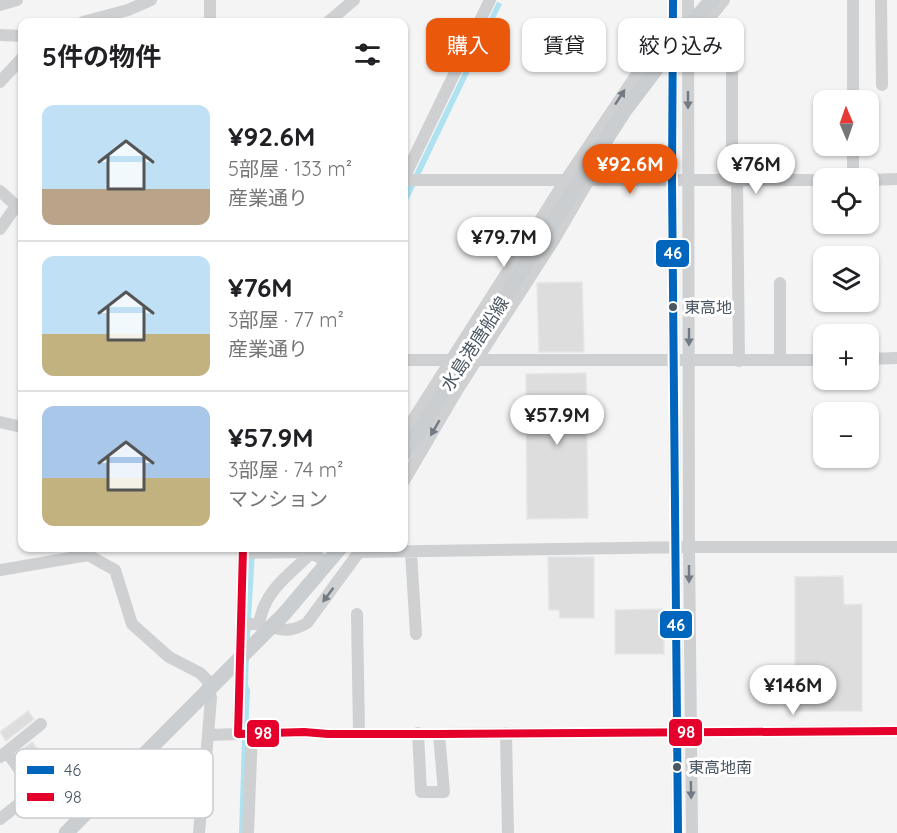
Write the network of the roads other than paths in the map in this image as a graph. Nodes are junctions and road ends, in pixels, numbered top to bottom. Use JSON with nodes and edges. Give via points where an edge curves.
{"nodes":[{"id":1,"x":17,"y":0,"type":"edge"},
{"id":2,"x":151,"y":0,"type":"edge"},
{"id":3,"x":210,"y":0,"type":"edge"},
{"id":4,"x":354,"y":0,"type":"edge"},
{"id":5,"x":490,"y":0,"type":"edge"},
{"id":6,"x":673,"y":0,"type":"edge"},
{"id":7,"x":712,"y":0,"type":"edge"},
{"id":8,"x":724,"y":0,"type":"edge"},
{"id":9,"x":853,"y":0,"type":"edge"},
{"id":10,"x":881,"y":0,"type":"edge"},
{"id":11,"x":690,"y":2,"type":"edge"},
{"id":12,"x":0,"y":5,"type":"edge"},
{"id":13,"x":98,"y":18,"type":"edge"},
{"id":14,"x":210,"y":18,"type":"edge"},
{"id":15,"x":333,"y":18,"type":"edge"},
{"id":16,"x":673,"y":18,"type":"edge"},
{"id":17,"x":678,"y":18,"type":"edge"},
{"id":18,"x":690,"y":18,"type":"edge"},
{"id":19,"x":710,"y":18,"type":"edge"},
{"id":20,"x":0,"y":35,"type":"edge"},
{"id":21,"x":18,"y":36,"type":"edge"},
{"id":22,"x":18,"y":62,"type":"edge"},
{"id":23,"x":639,"y":72,"type":"edge"},
{"id":24,"x":662,"y":72,"type":"edge"},
{"id":25,"x":671,"y":72,"type":"edge"},
{"id":26,"x":689,"y":72,"type":"edge"},
{"id":27,"x":732,"y":72,"type":"edge"},
{"id":28,"x":0,"y":82,"type":"edge"},
{"id":29,"x":882,"y":85,"type":"dead end"},
{"id":30,"x":853,"y":90,"type":"edge"},
{"id":31,"x":408,"y":171,"type":"edge"},
{"id":32,"x":408,"y":179,"type":"edge"},
{"id":33,"x":897,"y":179,"type":"edge"},
{"id":34,"x":672,"y":180,"type":"junction"},
{"id":35,"x":688,"y":180,"type":"junction"},
{"id":36,"x":734,"y":180,"type":"junction"},
{"id":37,"x":813,"y":180,"type":"edge"},
{"id":38,"x":879,"y":180,"type":"edge"},
{"id":39,"x":588,"y":181,"type":"junction"},
{"id":40,"x":568,"y":186,"type":"junction"},
{"id":41,"x":0,"y":191,"type":"edge"},
{"id":42,"x":18,"y":207,"type":"edge"},
{"id":43,"x":18,"y":209,"type":"edge"},
{"id":44,"x":0,"y":229,"type":"edge"},
{"id":45,"x":780,"y":283,"type":"dead end"},
{"id":46,"x":897,"y":358,"type":"edge"},
{"id":47,"x":879,"y":359,"type":"edge"},
{"id":48,"x":408,"y":360,"type":"edge"},
{"id":49,"x":780,"y":360,"type":"junction"},
{"id":50,"x":813,"y":360,"type":"edge"},
{"id":51,"x":464,"y":361,"type":"junction"},
{"id":52,"x":674,"y":361,"type":"junction"},
{"id":53,"x":689,"y":361,"type":"junction"},
{"id":54,"x":739,"y":361,"type":"junction"},
{"id":55,"x":0,"y":422,"type":"edge"},
{"id":56,"x":18,"y":426,"type":"edge"},
{"id":57,"x":408,"y":429,"type":"edge"},
{"id":58,"x":408,"y":448,"type":"edge"},
{"id":59,"x":408,"y":474,"type":"edge"},
{"id":60,"x":897,"y":547,"type":"edge"},
{"id":61,"x":675,"y":548,"type":"junction"},
{"id":62,"x":688,"y":548,"type":"junction"},
{"id":63,"x":83,"y":552,"type":"edge"},
{"id":64,"x":89,"y":552,"type":"edge"},
{"id":65,"x":243,"y":552,"type":"edge"},
{"id":66,"x":292,"y":552,"type":"edge"},
{"id":67,"x":337,"y":552,"type":"edge"},
{"id":68,"x":359,"y":552,"type":"edge"},
{"id":69,"x":408,"y":552,"type":"edge"},
{"id":70,"x":411,"y":552,"type":"junction"},
{"id":71,"x":316,"y":553,"type":"edge"},
{"id":72,"x":0,"y":570,"type":"edge"},
{"id":73,"x":357,"y":614,"type":"dead end"},
{"id":74,"x":260,"y":624,"type":"junction"},
{"id":75,"x":242,"y":625,"type":"junction"},
{"id":76,"x":416,"y":634,"type":"dead end"},
{"id":77,"x":41,"y":724,"type":"dead end"},
{"id":78,"x":897,"y":731,"type":"edge"},
{"id":79,"x":683,"y":732,"type":"junction"},
{"id":80,"x":252,"y":733,"type":"junction"},
{"id":81,"x":237,"y":734,"type":"junction"},
{"id":82,"x":359,"y":734,"type":"junction"},
{"id":83,"x":418,"y":734,"type":"junction"},
{"id":84,"x":439,"y":734,"type":"junction"},
{"id":85,"x":506,"y":734,"type":"junction"},
{"id":86,"x":208,"y":735,"type":"junction"},
{"id":87,"x":150,"y":749,"type":"edge"},
{"id":88,"x":207,"y":749,"type":"edge"},
{"id":89,"x":3,"y":754,"type":"edge"},
{"id":90,"x":15,"y":768,"type":"edge"},
{"id":91,"x":15,"y":807,"type":"edge"},
{"id":92,"x":81,"y":818,"type":"edge"},
{"id":93,"x":200,"y":818,"type":"edge"},
{"id":94,"x":0,"y":819,"type":"edge"},
{"id":95,"x":66,"y":833,"type":"edge"},
{"id":96,"x":199,"y":833,"type":"edge"},
{"id":97,"x":248,"y":833,"type":"edge"},
{"id":98,"x":508,"y":833,"type":"edge"},
{"id":99,"x":678,"y":833,"type":"edge"},
{"id":100,"x":692,"y":833,"type":"edge"}],
"edges":[{"from":1,"to":12,"type":"street"},
{"from":2,"to":13,"type":"street"},
{"from":3,"to":14,"type":"street"},
{"from":4,"to":15,"type":"street"},
{"from":5,"to":31,"type":"street"},
{"from":6,"to":16,"type":"street"},
{"from":7,"to":40,"type":"main road","name":"水島港唐船線"},
{"from":8,"to":19,"type":"street"},
{"from":9,"to":30,"type":"street"},
{"from":10,"to":29,"type":"street"},
{"from":11,"to":17,"type":"street"},
{"from":11,"to":18,"type":"street"},
{"from":20,"to":21,"type":"street"},
{"from":22,"to":28,"type":"street"},
{"from":40,"to":23,"type":"street","one_way":true},
{"from":24,"to":39,"type":"street"},
{"from":25,"to":34,"type":"street"},
{"from":26,"to":35,"type":"street","one_way":true},
{"from":27,"to":36,"type":"street"},
{"from":32,"to":40,"type":"street"},
{"from":33,"to":38,"type":"street"},
{"from":34,"to":35,"type":"street"},
{"from":34,"to":39,"type":"street"},
{"from":34,"to":52,"type":"street"},
{"from":35,"to":36,"type":"street"},
{"from":35,"to":53,"type":"street","one_way":true},
{"from":36,"to":37,"type":"street"},
{"from":36,"to":54,"type":"street"},
{"from":39,"to":40,"type":"street"},
{"from":39,"to":51,"type":"street","via":[[554,240]]},
{"from":40,"to":51,"type":"main road","name":"水島港唐船線"},
{"from":41,"to":42,"type":"street"},
{"from":43,"to":44,"type":"street"},
{"from":45,"to":49,"type":"street"},
{"from":46,"to":47,"type":"street"},
{"from":48,"to":51,"type":"street"},
{"from":49,"to":50,"type":"street"},
{"from":49,"to":54,"type":"street"},
{"from":51,"to":52,"type":"street"},
{"from":51,"to":57,"type":"street"},
{"from":51,"to":58,"type":"main road","name":"水島港唐船線"},
{"from":51,"to":59,"type":"street","one_way":true,"via":[[458,389]]},
{"from":52,"to":53,"type":"street"},
{"from":52,"to":61,"type":"street"},
{"from":53,"to":54,"type":"street"},
{"from":53,"to":62,"type":"street"},
{"from":55,"to":56,"type":"street"},
{"from":60,"to":62,"type":"street"},
{"from":61,"to":62,"type":"street"},
{"from":61,"to":70,"type":"street"},
{"from":61,"to":79,"type":"street"},
{"from":62,"to":79,"type":"street","one_way":true},
{"from":63,"to":72,"type":"street"},
{"from":64,"to":86,"type":"street","via":[[115,570],[132,624],[169,657],[207,680],[212,698]]},
{"from":65,"to":75,"type":"street"},
{"from":66,"to":71,"type":"street"},
{"from":67,"to":87,"type":"main road","via":[[284,614]]},
{"from":68,"to":74,"type":"street","one_way":true,"via":[[339,573],[307,623],[296,630],[276,630]]},
{"from":69,"to":70,"type":"street"},
{"from":70,"to":76,"type":"street"},
{"from":71,"to":74,"type":"street","via":[[270,594]]},
{"from":73,"to":82,"type":"street"},
{"from":74,"to":75,"type":"street"},
{"from":75,"to":81,"type":"street"},
{"from":77,"to":89,"type":"street"},
{"from":78,"to":79,"type":"street"},
{"from":79,"to":85,"type":"street"},
{"from":79,"to":99,"type":"street"},
{"from":79,"to":100,"type":"street","one_way":true},
{"from":80,"to":81,"type":"street"},
{"from":80,"to":82,"type":"street"},
{"from":80,"to":97,"type":"street"},
{"from":81,"to":86,"type":"street"},
{"from":82,"to":83,"type":"street"},
{"from":83,"to":84,"type":"street"},
{"from":83,"to":84,"type":"street","via":[[421,792],[444,792]]},
{"from":84,"to":85,"type":"street"},
{"from":85,"to":98,"type":"street"},
{"from":86,"to":88,"type":"street"},
{"from":89,"to":90,"type":"street"},
{"from":91,"to":94,"type":"street"},
{"from":92,"to":95,"type":"main road"},
{"from":93,"to":96,"type":"street"}]}
